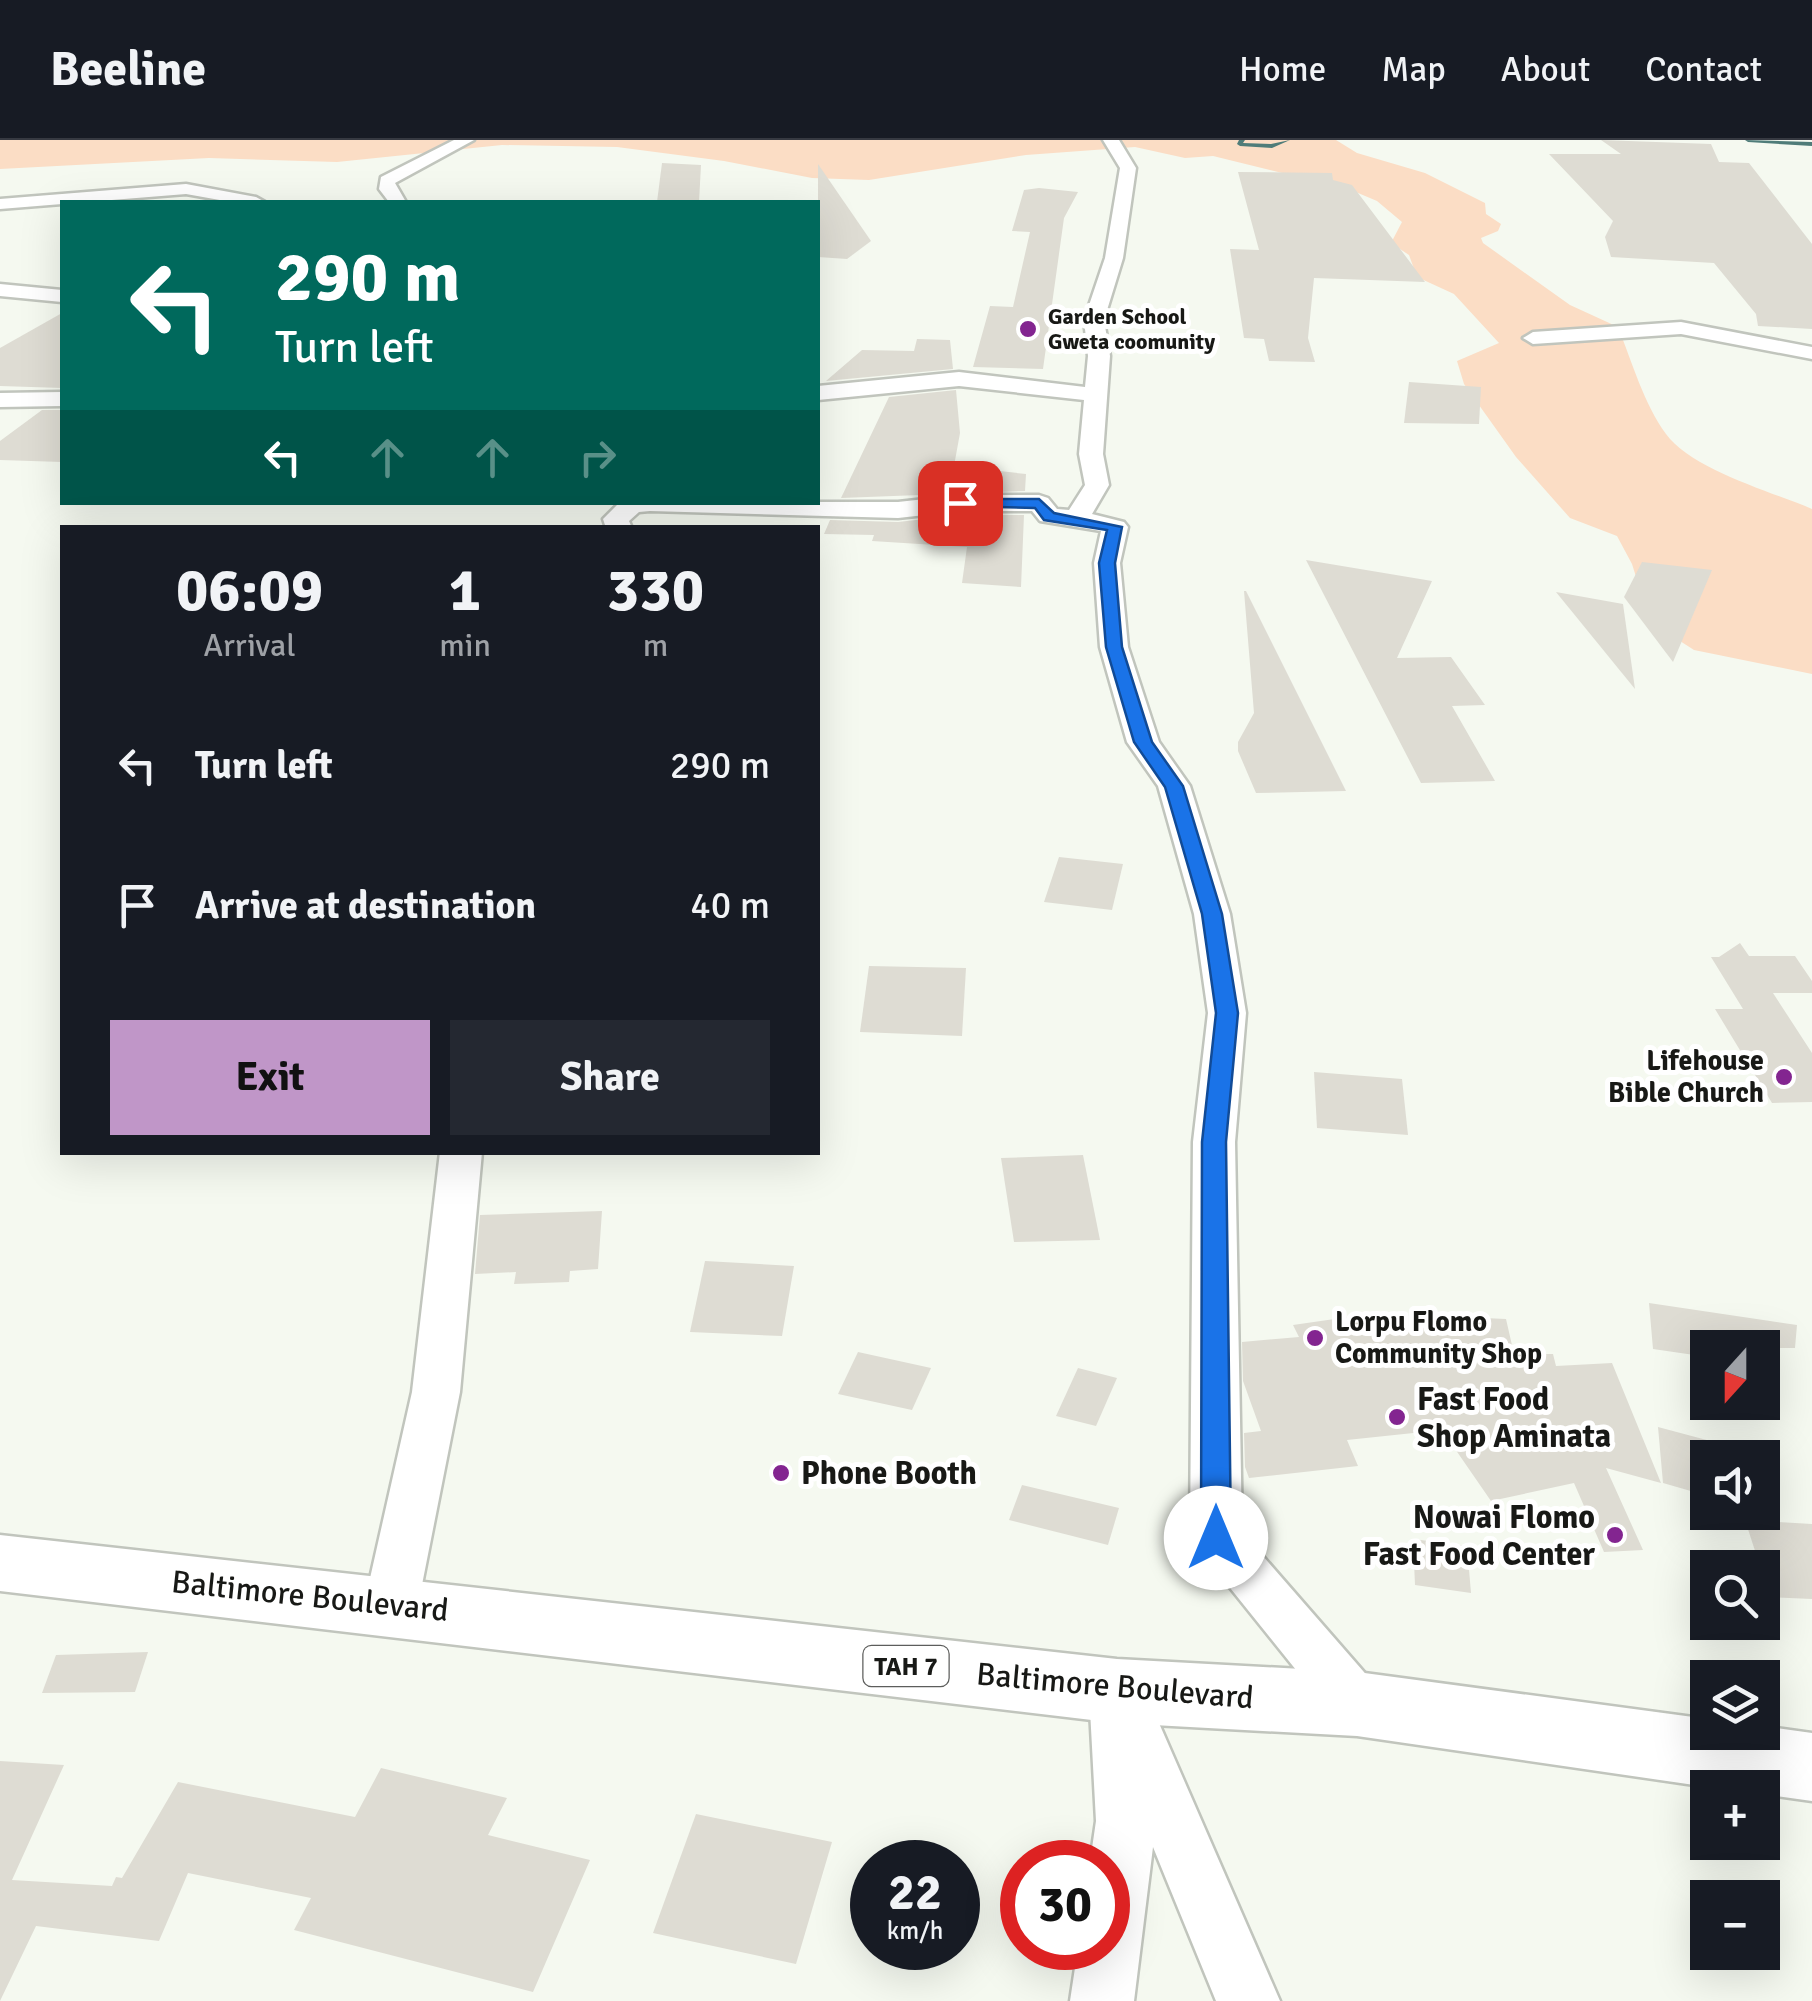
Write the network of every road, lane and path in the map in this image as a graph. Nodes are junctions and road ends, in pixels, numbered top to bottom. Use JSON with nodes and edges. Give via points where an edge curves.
{"nodes":[{"id":1,"x":466,"y":140,"type":"edge"},
{"id":2,"x":1111,"y":140,"type":"edge"},
{"id":3,"x":245,"y":200,"type":"edge"},
{"id":4,"x":395,"y":200,"type":"edge"},
{"id":5,"x":0,"y":204,"type":"edge"},
{"id":6,"x":0,"y":290,"type":"edge"},
{"id":7,"x":60,"y":296,"type":"edge"},
{"id":8,"x":1533,"y":338,"type":"dead end"},
{"id":9,"x":1812,"y":353,"type":"edge"},
{"id":10,"x":820,"y":393,"type":"edge"},
{"id":11,"x":1096,"y":395,"type":"junction"},
{"id":12,"x":60,"y":399,"type":"edge"},
{"id":13,"x":0,"y":400,"type":"edge"},
{"id":14,"x":640,"y":505,"type":"edge"},
{"id":15,"x":676,"y":505,"type":"edge"},
{"id":16,"x":1078,"y":518,"type":"junction"},
{"id":17,"x":618,"y":525,"type":"edge"},
{"id":18,"x":461,"y":1155,"type":"edge"},
{"id":19,"x":0,"y":1563,"type":"edge"},
{"id":20,"x":391,"y":1605,"type":"junction"},
{"id":21,"x":1117,"y":1691,"type":"junction"},
{"id":22,"x":1357,"y":1704,"type":"junction"},
{"id":23,"x":1812,"y":1767,"type":"edge"},
{"id":24,"x":1102,"y":2001,"type":"edge"},
{"id":25,"x":1248,"y":2001,"type":"edge"}],
"edges":[{"from":1,"to":4,"type":"street","via":[[387,181]]},
{"from":2,"to":11,"type":"street","via":[[1128,168],[1114,258],[1094,320]]},
{"from":3,"to":5,"type":"street","via":[[186,189]]},
{"from":6,"to":7,"type":"street"},
{"from":8,"to":9,"type":"street","via":[[1680,328]]},
{"from":10,"to":11,"type":"street","via":[[959,379]]},
{"from":11,"to":16,"type":"street","via":[[1091,454],[1097,485]]},
{"from":12,"to":13,"type":"street"},
{"from":14,"to":17,"type":"street","via":[[616,519]]},
{"from":15,"to":16,"type":"street","via":[[807,510],[1039,504],[1049,516]]},
{"from":16,"to":22,"type":"street","via":[[1115,527],[1107,563],[1114,647],[1143,742],[1174,786],[1212,914],[1227,1013],[1214,1142],[1216,1538]]},
{"from":18,"to":20,"type":"street","via":[[436,1392]]},
{"from":19,"to":20,"type":"highway","name":"Baltimore Boulevard","number":"TAH 7"},
{"from":20,"to":21,"type":"highway","name":"Baltimore Boulevard","number":"TAH 7"},
{"from":21,"to":22,"type":"highway","name":"Baltimore Boulevard","number":"TAH 7"},
{"from":21,"to":24,"type":"street","via":[[1126,1821]]},
{"from":21,"to":25,"type":"street"},
{"from":22,"to":23,"type":"highway","name":"Baltimore Boulevard","number":"TAH 7"}]}
